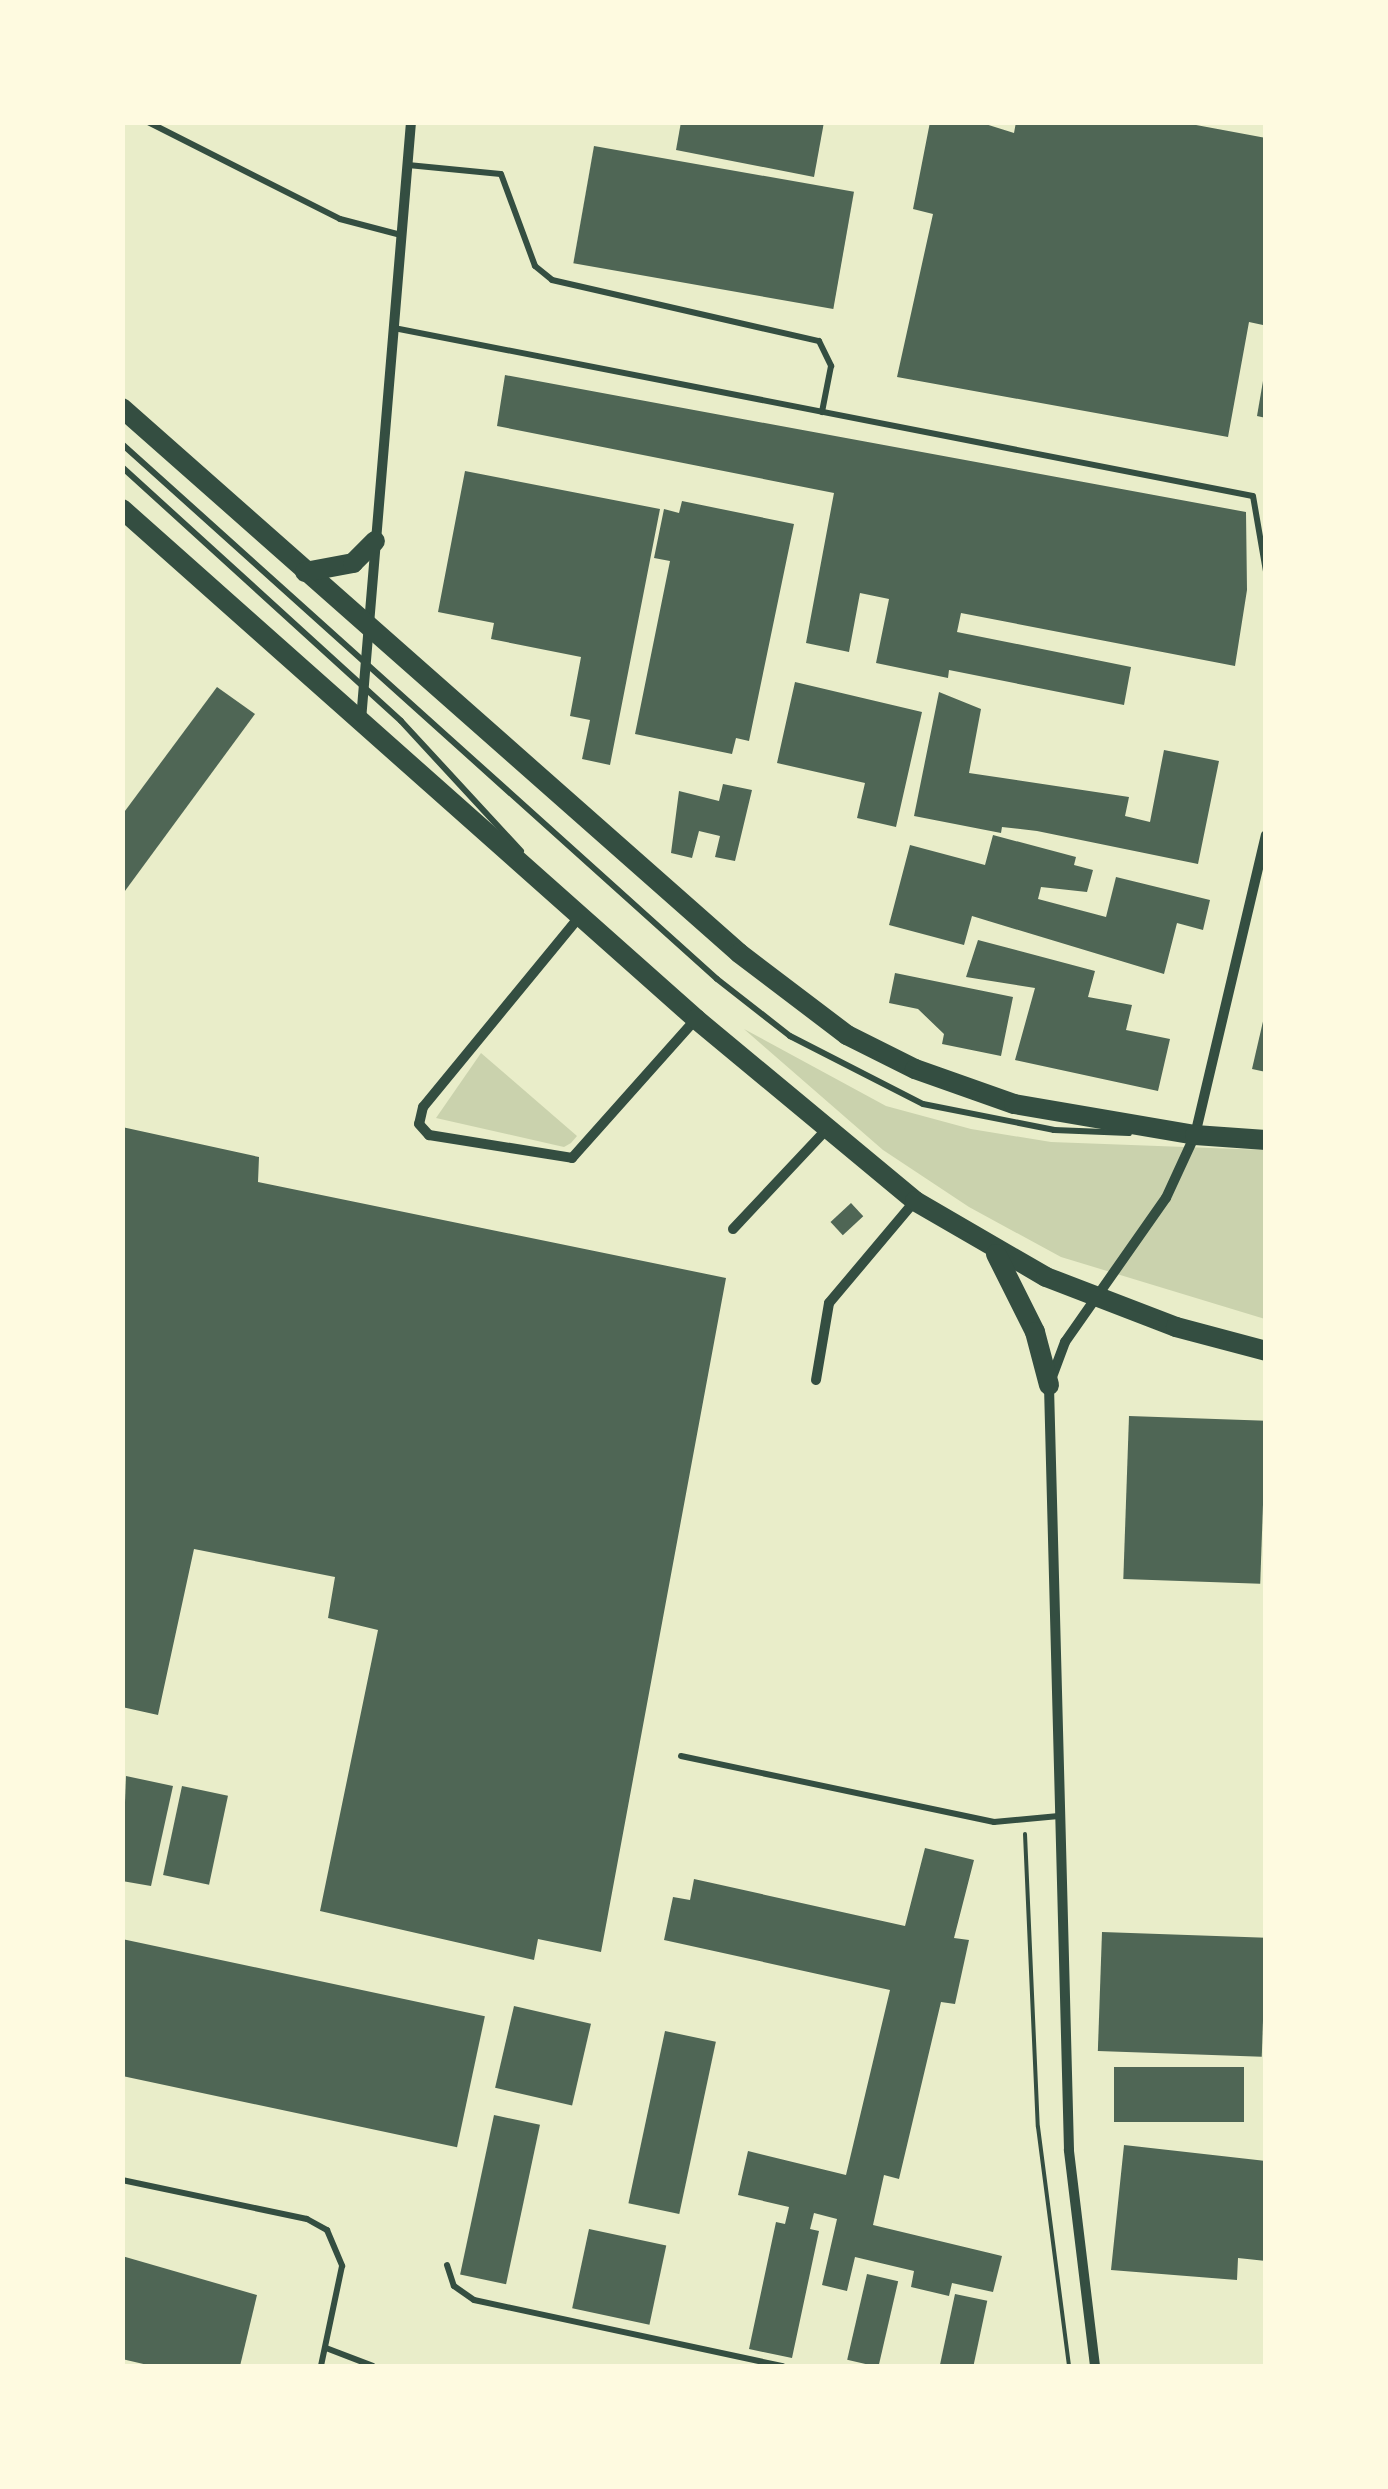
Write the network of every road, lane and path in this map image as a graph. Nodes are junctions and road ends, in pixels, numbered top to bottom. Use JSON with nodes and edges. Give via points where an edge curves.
{"nodes":[{"id":1,"x":148,"y":122,"type":"edge"},
{"id":2,"x":411,"y":122,"type":"edge"},
{"id":3,"x":408,"y":166,"type":"junction"},
{"id":4,"x":401,"y":235,"type":"junction"},
{"id":5,"x":393,"y":328,"type":"junction"},
{"id":6,"x":122,"y":408,"type":"edge"},
{"id":7,"x":822,"y":412,"type":"junction"},
{"id":8,"x":122,"y":444,"type":"edge"},
{"id":9,"x":122,"y":467,"type":"edge"},
{"id":10,"x":122,"y":508,"type":"edge"},
{"id":11,"x":374,"y":541,"type":"junction"},
{"id":12,"x":1266,"y":570,"type":"edge"},
{"id":13,"x":306,"y":572,"type":"junction"},
{"id":14,"x":368,"y":626,"type":"junction"},
{"id":15,"x":366,"y":659,"type":"junction"},
{"id":16,"x":364,"y":686,"type":"junction"},
{"id":17,"x":361,"y":722,"type":"junction"},
{"id":18,"x":1266,"y":835,"type":"edge"},
{"id":19,"x":580,"y":916,"type":"junction"},
{"id":20,"x":696,"y":1019,"type":"junction"},
{"id":21,"x":826,"y":1130,"type":"junction"},
{"id":22,"x":1195,"y":1136,"type":"junction"},
{"id":23,"x":1266,"y":1140,"type":"edge"},
{"id":24,"x":914,"y":1201,"type":"junction"},
{"id":25,"x":733,"y":1229,"type":"dead end"},
{"id":26,"x":995,"y":1252,"type":"junction"},
{"id":27,"x":1095,"y":1297,"type":"junction"},
{"id":28,"x":1266,"y":1351,"type":"edge"},
{"id":29,"x":816,"y":1380,"type":"dead end"},
{"id":30,"x":1049,"y":1385,"type":"junction"},
{"id":31,"x":681,"y":1756,"type":"dead end"},
{"id":32,"x":1060,"y":1816,"type":"junction"},
{"id":33,"x":1025,"y":1821,"type":"junction"},
{"id":34,"x":122,"y":2180,"type":"edge"},
{"id":35,"x":448,"y":2265,"type":"dead end"},
{"id":36,"x":326,"y":2348,"type":"junction"},
{"id":37,"x":321,"y":2366,"type":"edge"},
{"id":38,"x":374,"y":2366,"type":"edge"},
{"id":39,"x":784,"y":2366,"type":"edge"},
{"id":40,"x":1070,"y":2366,"type":"edge"},
{"id":41,"x":1095,"y":2366,"type":"edge"}],
"edges":[{"from":1,"to":4,"type":"lane","via":[[340,220]]},
{"from":2,"to":3,"type":"street"},
{"from":3,"to":4,"type":"street"},
{"from":3,"to":7,"type":"lane","via":[[501,174],[534,266],[552,280],[819,340],[831,366]]},
{"from":4,"to":5,"type":"street"},
{"from":5,"to":7,"type":"lane"},
{"from":5,"to":11,"type":"street"},
{"from":6,"to":13,"type":"main road"},
{"from":7,"to":12,"type":"lane","via":[[1253,496]]},
{"from":8,"to":15,"type":"lane"},
{"from":9,"to":16,"type":"lane"},
{"from":10,"to":17,"type":"main road"},
{"from":11,"to":13,"type":"main road","via":[[353,563]]},
{"from":11,"to":14,"type":"street"},
{"from":13,"to":14,"type":"main road"},
{"from":14,"to":15,"type":"street"},
{"from":14,"to":22,"type":"main road","via":[[739,954],[846,1035],[977,1094]]},
{"from":15,"to":16,"type":"street"},
{"from":15,"to":22,"type":"lane","via":[[717,978],[831,1062],[923,1104],[974,1118],[1054,1130]]},
{"from":16,"to":17,"type":"street"},
{"from":16,"to":19,"type":"lane"},
{"from":17,"to":19,"type":"main road"},
{"from":18,"to":22,"type":"street"},
{"from":19,"to":20,"type":"main road"},
{"from":19,"to":20,"type":"street","via":[[422,1107],[419,1124],[429,1134],[572,1158]]},
{"from":20,"to":21,"type":"main road"},
{"from":21,"to":24,"type":"main road"},
{"from":21,"to":25,"type":"street"},
{"from":22,"to":23,"type":"main road"},
{"from":22,"to":27,"type":"street","via":[[1166,1198]]},
{"from":24,"to":26,"type":"main road"},
{"from":24,"to":29,"type":"street","via":[[829,1303]]},
{"from":26,"to":27,"type":"main road"},
{"from":26,"to":30,"type":"main road","via":[[1031,1322]]},
{"from":27,"to":28,"type":"main road"},
{"from":27,"to":30,"type":"street","via":[[1064,1342]]},
{"from":30,"to":32,"type":"street"},
{"from":31,"to":33,"type":"lane","via":[[994,1822]]},
{"from":32,"to":33,"type":"lane"},
{"from":32,"to":41,"type":"street","via":[[1069,2150]]},
{"from":33,"to":40,"type":"path","via":[[1038,2127]]},
{"from":34,"to":36,"type":"lane","via":[[307,2219],[328,2230],[342,2266]]},
{"from":35,"to":39,"type":"lane","via":[[454,2286],[474,2300]]},
{"from":36,"to":37,"type":"lane"},
{"from":36,"to":38,"type":"lane"}]}
